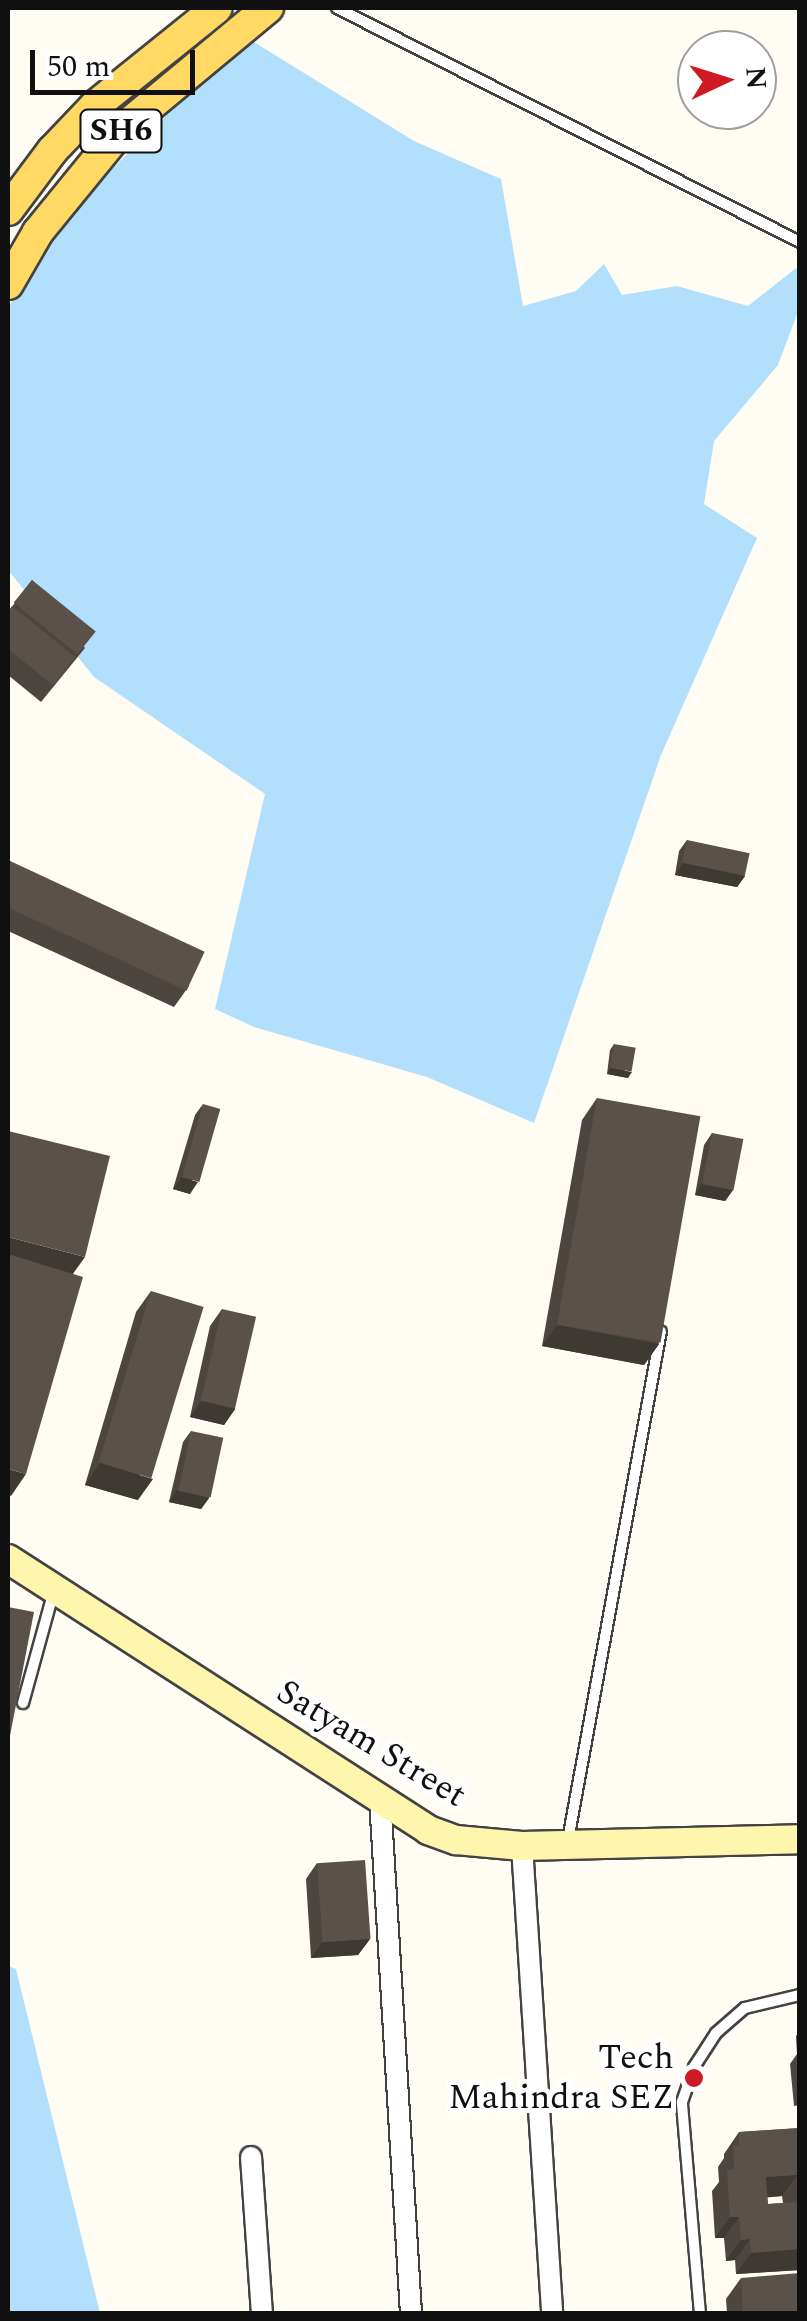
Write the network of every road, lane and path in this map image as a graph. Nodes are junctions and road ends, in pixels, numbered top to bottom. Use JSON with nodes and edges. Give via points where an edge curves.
{"nodes":[{"id":1,"x":218,"y":8,"type":"edge"},
{"id":2,"x":268,"y":8,"type":"edge"},
{"id":3,"x":337,"y":8,"type":"edge"},
{"id":4,"x":8,"y":210,"type":"edge"},
{"id":5,"x":800,"y":242,"type":"edge"},
{"id":6,"x":8,"y":284,"type":"edge"},
{"id":7,"x":664,"y":1314,"type":"edge"},
{"id":8,"x":8,"y":1559,"type":"edge"},
{"id":9,"x":55,"y":1588,"type":"junction"},
{"id":10,"x":23,"y":1702,"type":"edge"},
{"id":11,"x":380,"y":1798,"type":"junction"},
{"id":12,"x":800,"y":1839,"type":"edge"},
{"id":13,"x":567,"y":1842,"type":"junction"},
{"id":14,"x":522,"y":1846,"type":"junction"},
{"id":15,"x":800,"y":1995,"type":"edge"},
{"id":16,"x":251,"y":2157,"type":"dead end"},
{"id":17,"x":262,"y":2314,"type":"edge"},
{"id":18,"x":411,"y":2314,"type":"edge"},
{"id":19,"x":552,"y":2314,"type":"edge"},
{"id":20,"x":700,"y":2314,"type":"edge"}],
"edges":[{"from":1,"to":4,"type":"main road","number":"SH6","via":[[95,106]]},
{"from":2,"to":6,"type":"main road","number":"SH6","via":[[122,129],[38,232]]},
{"from":3,"to":5,"type":"lane"},
{"from":7,"to":13,"type":"lane"},
{"from":8,"to":9,"type":"street","name":"Satyam Street"},
{"from":9,"to":10,"type":"lane"},
{"from":9,"to":11,"type":"street","name":"Satyam Street"},
{"from":11,"to":14,"type":"street","name":"Satyam Street","via":[[456,1840]]},
{"from":11,"to":18,"type":"street"},
{"from":12,"to":13,"type":"street","name":"Satyam Street"},
{"from":13,"to":14,"type":"street","name":"Satyam Street"},
{"from":14,"to":19,"type":"street"},
{"from":15,"to":20,"type":"lane","via":[[745,2008],[716,2033],[682,2102]]},
{"from":16,"to":17,"type":"street"}]}
